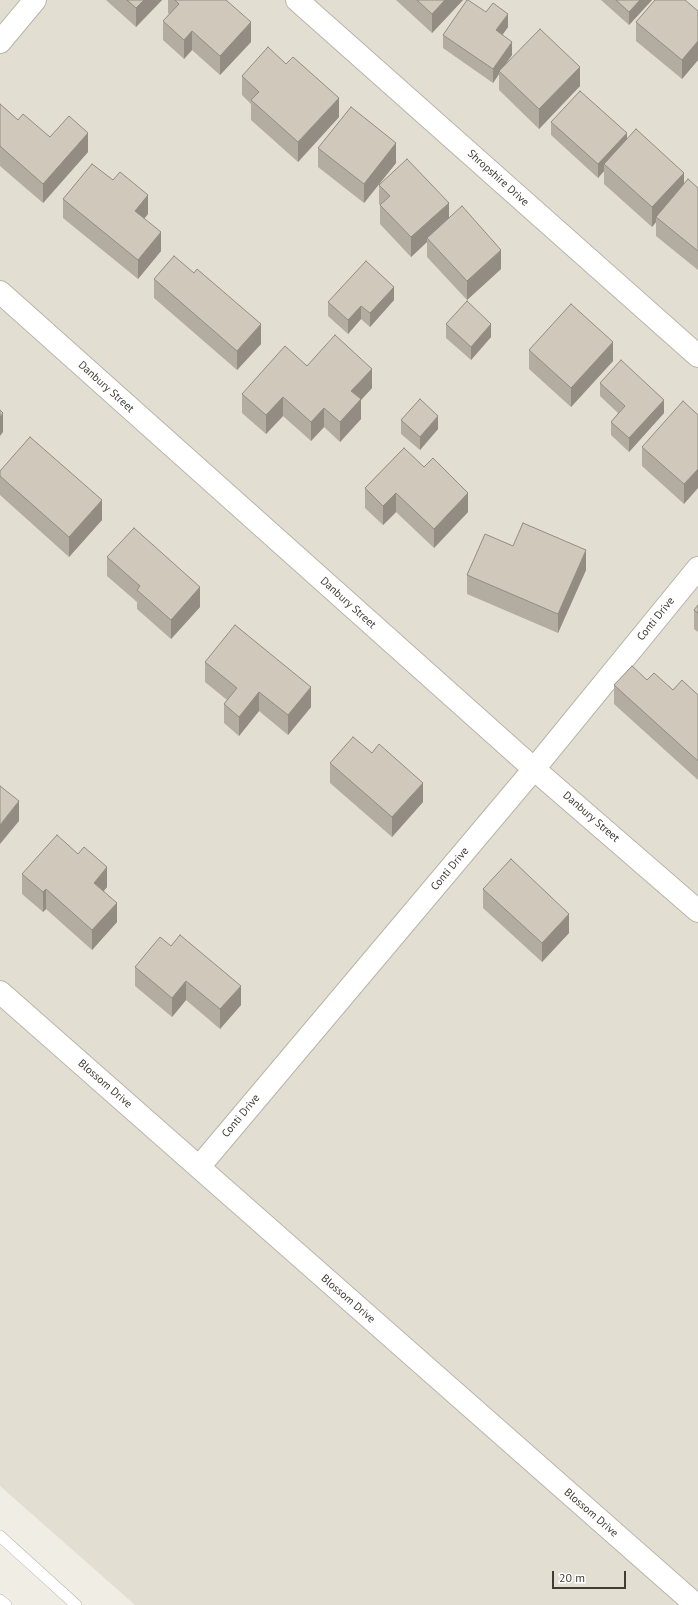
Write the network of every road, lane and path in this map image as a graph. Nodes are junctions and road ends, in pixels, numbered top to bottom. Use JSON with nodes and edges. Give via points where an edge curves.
{"nodes":[{"id":1,"x":35,"y":0,"type":"edge"},
{"id":2,"x":297,"y":0,"type":"edge"},
{"id":3,"x":0,"y":42,"type":"edge"},
{"id":4,"x":0,"y":292,"type":"edge"},
{"id":5,"x":698,"y":356,"type":"edge"},
{"id":6,"x":698,"y":568,"type":"edge"},
{"id":7,"x":534,"y":769,"type":"junction"},
{"id":8,"x":698,"y":911,"type":"edge"},
{"id":9,"x":0,"y":992,"type":"edge"},
{"id":10,"x":199,"y":1167,"type":"junction"},
{"id":11,"x":0,"y":1536,"type":"edge"},
{"id":12,"x":0,"y":1600,"type":"edge"},
{"id":13,"x":6,"y":1605,"type":"edge"},
{"id":14,"x":76,"y":1605,"type":"edge"},
{"id":15,"x":696,"y":1605,"type":"edge"}],
"edges":[{"from":1,"to":3,"type":"street"},
{"from":2,"to":5,"type":"street","name":"Shropshire Drive"},
{"from":4,"to":7,"type":"street","name":"Danbury Street"},
{"from":6,"to":7,"type":"street","name":"Conti Drive"},
{"from":7,"to":8,"type":"street","name":"Danbury Street"},
{"from":7,"to":10,"type":"street","name":"Conti Drive"},
{"from":9,"to":10,"type":"street","name":"Blossom Drive"},
{"from":10,"to":15,"type":"street","name":"Blossom Drive"},
{"from":11,"to":14,"type":"lane"},
{"from":12,"to":13,"type":"lane"}]}
